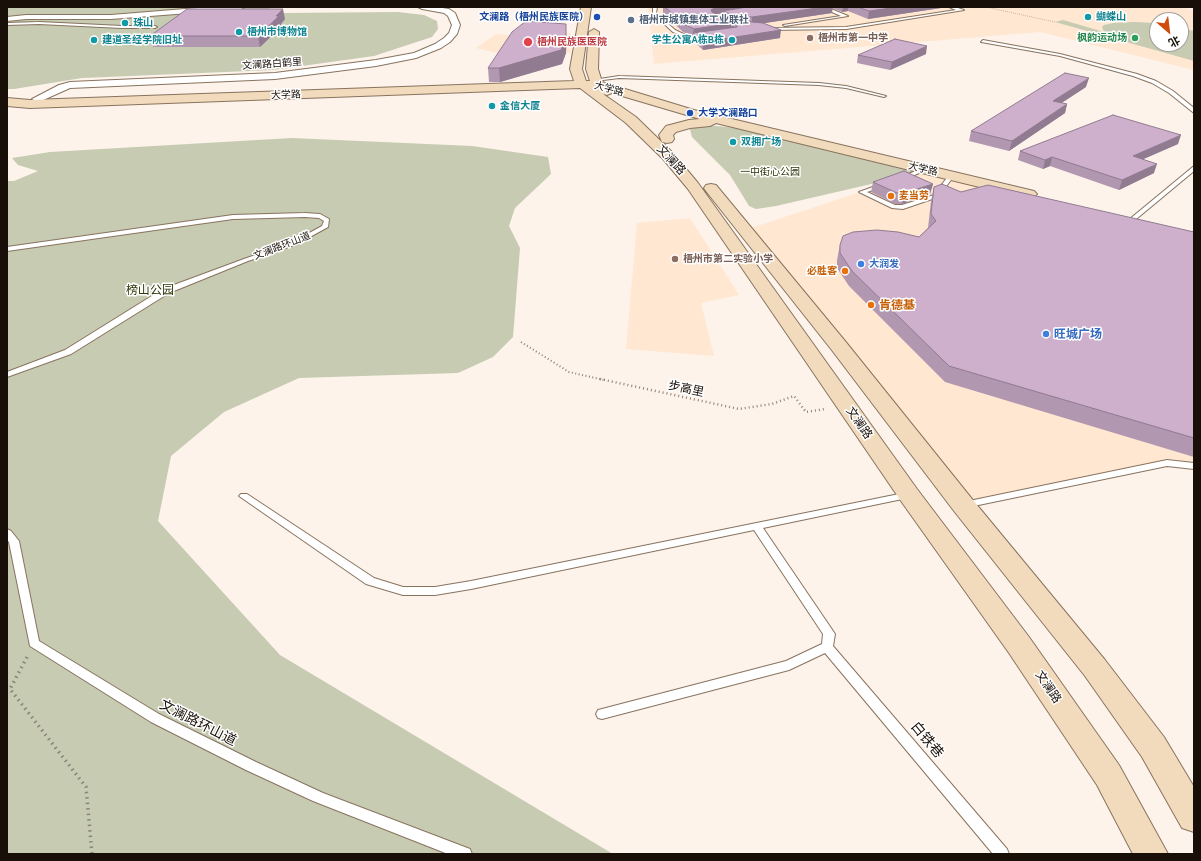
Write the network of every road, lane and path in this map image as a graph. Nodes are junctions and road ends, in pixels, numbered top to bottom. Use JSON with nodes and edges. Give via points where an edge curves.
{"nodes":[{"id":1,"x":241,"y":7,"type":"edge"},
{"id":2,"x":422,"y":7,"type":"edge"},
{"id":3,"x":586,"y":7,"type":"edge"},
{"id":4,"x":655,"y":7,"type":"edge"},
{"id":5,"x":823,"y":7,"type":"edge"},
{"id":6,"x":951,"y":7,"type":"edge"},
{"id":7,"x":986,"y":7,"type":"edge"},
{"id":8,"x":7,"y":19,"type":"edge"},
{"id":9,"x":1055,"y":22,"type":"dead end"},
{"id":10,"x":7,"y":24,"type":"edge"},
{"id":11,"x":596,"y":24,"type":"dead end"},
{"id":12,"x":155,"y":27,"type":"dead end"},
{"id":13,"x":713,"y":36,"type":"edge"},
{"id":14,"x":983,"y":41,"type":"dead end"},
{"id":15,"x":580,"y":78,"type":"junction"},
{"id":16,"x":524,"y":84,"type":"junction"},
{"id":17,"x":884,"y":96,"type":"dead end"},
{"id":18,"x":7,"y":97,"type":"edge"},
{"id":19,"x":37,"y":99,"type":"junction"},
{"id":20,"x":7,"y":102,"type":"edge"},
{"id":21,"x":609,"y":104,"type":"junction"},
{"id":22,"x":1194,"y":111,"type":"edge"},
{"id":23,"x":727,"y":122,"type":"junction"},
{"id":24,"x":667,"y":138,"type":"junction"},
{"id":25,"x":1194,"y":168,"type":"edge"},
{"id":26,"x":924,"y":169,"type":"junction"},
{"id":27,"x":951,"y":176,"type":"junction"},
{"id":28,"x":1042,"y":197,"type":"edge"},
{"id":29,"x":1118,"y":216,"type":"edge"},
{"id":30,"x":1133,"y":219,"type":"junction"},
{"id":31,"x":1148,"y":223,"type":"edge"},
{"id":32,"x":7,"y":249,"type":"edge"},
{"id":33,"x":521,"y":342,"type":"dead end"},
{"id":34,"x":7,"y":375,"type":"edge"},
{"id":35,"x":847,"y":406,"type":"junction"},
{"id":36,"x":1194,"y":466,"type":"edge"},
{"id":37,"x":909,"y":495,"type":"junction"},
{"id":38,"x":244,"y":496,"type":"dead end"},
{"id":39,"x":963,"y":505,"type":"junction"},
{"id":40,"x":756,"y":526,"type":"junction"},
{"id":41,"x":7,"y":533,"type":"edge"},
{"id":42,"x":34,"y":643,"type":"junction"},
{"id":43,"x":827,"y":647,"type":"junction"},
{"id":44,"x":602,"y":714,"type":"dead end"},
{"id":45,"x":1194,"y":817,"type":"edge"},
{"id":46,"x":92,"y":854,"type":"edge"},
{"id":47,"x":464,"y":854,"type":"edge"},
{"id":48,"x":1002,"y":854,"type":"edge"},
{"id":49,"x":1151,"y":854,"type":"edge"}],
"edges":[{"from":1,"to":8,"type":"street","via":[[111,17]]},
{"from":2,"to":19,"type":"street","name":"文澜路白鹤里","via":[[446,11],[452,15],[456,25],[448,40],[411,56],[275,76],[70,85]]},
{"from":3,"to":15,"type":"main road"},
{"from":4,"to":13,"type":"lane","via":[[654,13],[674,31],[692,39]]},
{"from":5,"to":6,"type":"lane","via":[[846,16],[758,29],[846,28],[962,10]]},
{"from":7,"to":9,"type":"path"},
{"from":10,"to":12,"type":"lane"},
{"from":11,"to":15,"type":"main road","via":[[592,69]]},
{"from":14,"to":22,"type":"lane","via":[[1060,55],[1135,75],[1171,92]]},
{"from":15,"to":16,"type":"main road","name":"大学路"},
{"from":15,"to":16,"type":"main road"},
{"from":15,"to":17,"type":"lane","via":[[819,84]]},
{"from":15,"to":21,"type":"main road","name":"文澜路"},
{"from":15,"to":23,"type":"main road","name":"大学路"},
{"from":15,"to":24,"type":"main road","name":"文澜路","via":[[645,119]]},
{"from":16,"to":19,"type":"main road","name":"大学路"},
{"from":16,"to":20,"type":"main road","name":"大学路","via":[[30,104]]},
{"from":16,"to":21,"type":"main road","via":[[576,94]]},
{"from":18,"to":19,"type":"main road","name":"大学路"},
{"from":21,"to":35,"type":"main road","name":"文澜路","via":[[631,120],[668,156],[693,186]]},
{"from":23,"to":24,"type":"main road","via":[[701,123],[671,129],[666,135]]},
{"from":23,"to":26,"type":"main road","name":"大学路"},
{"from":24,"to":39,"type":"main road","name":"文澜路","via":[[681,151],[838,345]]},
{"from":25,"to":30,"type":"lane"},
{"from":26,"to":27,"type":"main road","name":"大学路"},
{"from":26,"to":27,"type":"lane","via":[[862,192],[894,207],[903,207],[936,196]]},
{"from":27,"to":28,"type":"main road","name":"大学路"},
{"from":29,"to":30,"type":"main road"},
{"from":30,"to":31,"type":"main road"},
{"from":32,"to":34,"type":"lane","name":"文澜路环山道","via":[[233,217],[305,215],[320,216],[327,220],[325,227],[295,243],[166,291],[68,352]]},
{"from":33,"to":35,"type":"path","name":"步高里","via":[[569,372],[739,409],[772,404],[794,396],[806,412]]},
{"from":35,"to":37,"type":"main road","name":"文澜路"},
{"from":36,"to":39,"type":"lane","via":[[1167,463]]},
{"from":37,"to":40,"type":"lane"},
{"from":37,"to":49,"type":"main road","name":"文澜路","via":[[1019,644],[1108,775]]},
{"from":38,"to":40,"type":"lane","via":[[370,582],[403,591],[436,591],[471,585]]},
{"from":39,"to":45,"type":"main road","name":"文澜路","via":[[1095,668],[1153,747]]},
{"from":40,"to":43,"type":"lane","via":[[829,634]]},
{"from":41,"to":42,"type":"lane","via":[[14,541]]},
{"from":42,"to":46,"type":"path","via":[[10,689],[86,787]]},
{"from":42,"to":47,"type":"lane","name":"文澜路环山道","via":[[155,718],[251,766],[318,797]]},
{"from":43,"to":44,"type":"lane","via":[[790,664]]},
{"from":43,"to":48,"type":"lane","name":"白铁巷"}]}
